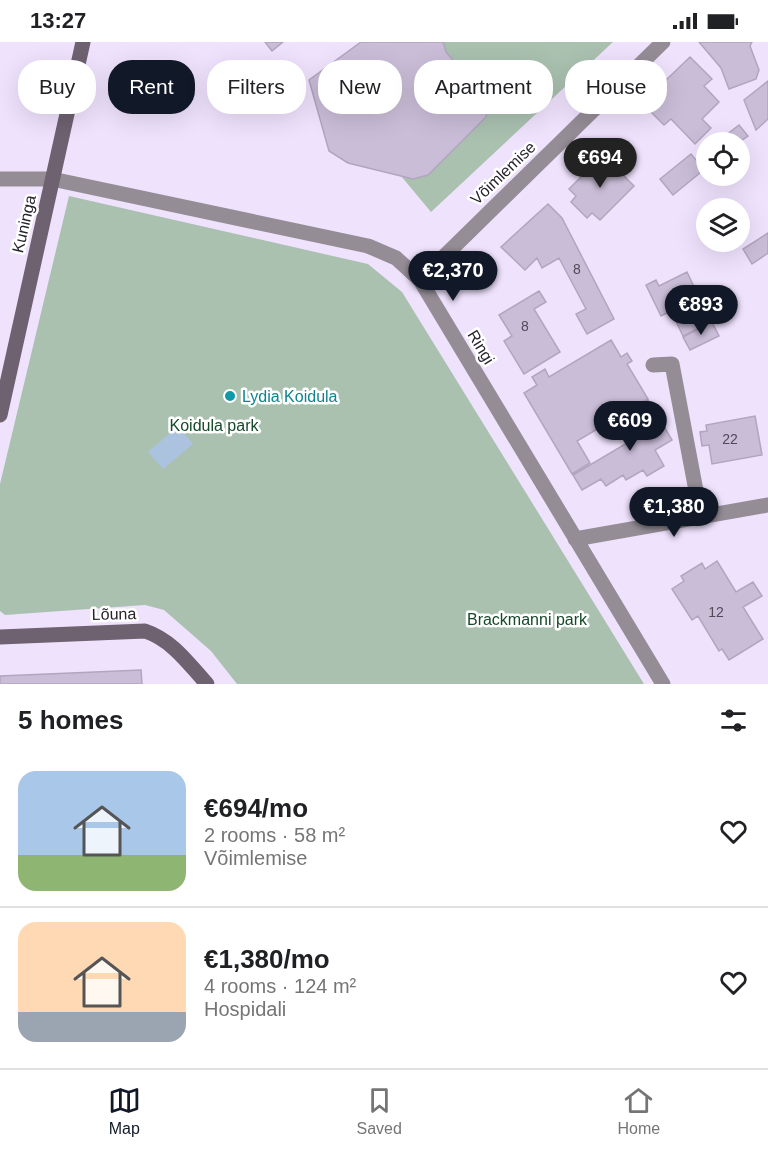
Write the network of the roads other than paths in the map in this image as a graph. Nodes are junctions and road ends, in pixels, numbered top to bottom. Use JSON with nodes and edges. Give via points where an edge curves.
{"nodes":[{"id":1,"x":83,"y":42,"type":"edge"},
{"id":2,"x":663,"y":42,"type":"edge"},
{"id":3,"x":0,"y":178,"type":"edge"},
{"id":4,"x":52,"y":179,"type":"junction"},
{"id":5,"x":420,"y":279,"type":"junction"},
{"id":6,"x":653,"y":365,"type":"dead end"},
{"id":7,"x":0,"y":415,"type":"edge"},
{"id":8,"x":768,"y":505,"type":"edge"},
{"id":9,"x":701,"y":517,"type":"junction"},
{"id":10,"x":575,"y":539,"type":"junction"},
{"id":11,"x":0,"y":637,"type":"edge"},
{"id":12,"x":207,"y":684,"type":"edge"},
{"id":13,"x":663,"y":684,"type":"edge"}],
"edges":[{"from":1,"to":4,"type":"street","name":"Kuninga"},
{"from":2,"to":5,"type":"street","name":"Võimlemise"},
{"from":3,"to":4,"type":"street","name":"Ringi"},
{"from":4,"to":5,"type":"street","name":"Ringi","via":[[368,246],[396,258]]},
{"from":4,"to":7,"type":"street","name":"Kuninga"},
{"from":5,"to":10,"type":"street","name":"Ringi"},
{"from":6,"to":9,"type":"street","via":[[672,364]]},
{"from":8,"to":9,"type":"street"},
{"from":9,"to":10,"type":"street"},
{"from":10,"to":13,"type":"street","name":"Ringi"},
{"from":11,"to":12,"type":"street","name":"Lõuna","via":[[145,631],[172,646]]}]}
